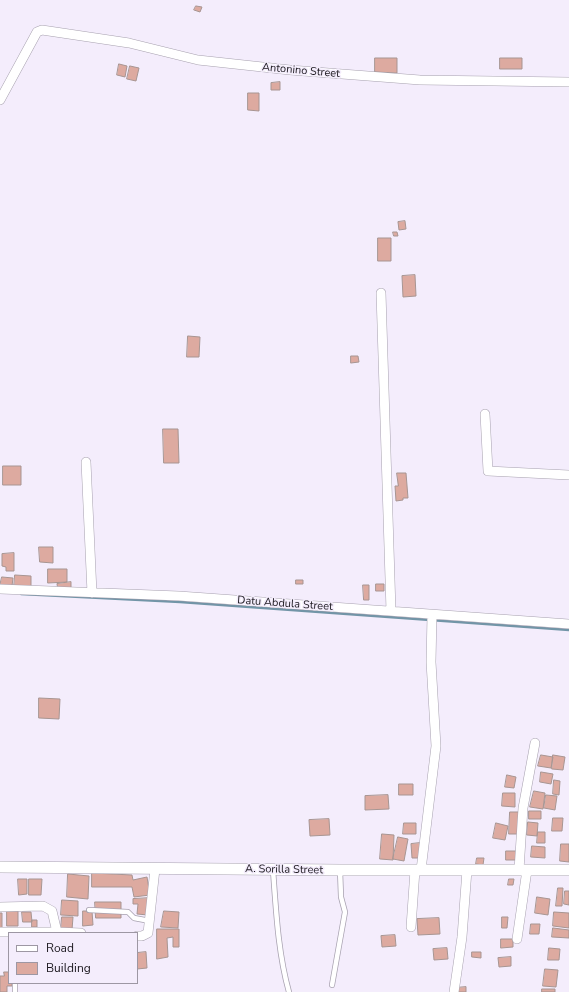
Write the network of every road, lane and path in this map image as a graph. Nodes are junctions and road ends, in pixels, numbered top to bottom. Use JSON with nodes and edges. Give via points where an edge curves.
{"nodes":[{"id":1,"x":569,"y":82,"type":"edge"},
{"id":2,"x":0,"y":100,"type":"edge"},
{"id":3,"x":381,"y":293,"type":"dead end"},
{"id":4,"x":485,"y":414,"type":"dead end"},
{"id":5,"x":86,"y":462,"type":"dead end"},
{"id":6,"x":569,"y":474,"type":"edge"},
{"id":7,"x":0,"y":589,"type":"edge"},
{"id":8,"x":92,"y":593,"type":"junction"},
{"id":9,"x":391,"y":611,"type":"junction"},
{"id":10,"x":432,"y":615,"type":"junction"},
{"id":11,"x":569,"y":624,"type":"edge"},
{"id":12,"x":535,"y":743,"type":"dead end"},
{"id":13,"x":0,"y":867,"type":"edge"},
{"id":14,"x":155,"y":869,"type":"junction"},
{"id":15,"x":273,"y":870,"type":"junction"},
{"id":16,"x":340,"y":870,"type":"junction"},
{"id":17,"x":418,"y":870,"type":"junction"},
{"id":18,"x":466,"y":870,"type":"junction"},
{"id":19,"x":523,"y":870,"type":"junction"},
{"id":20,"x":569,"y":870,"type":"edge"},
{"id":21,"x":0,"y":907,"type":"edge"},
{"id":22,"x":89,"y":910,"type":"dead end"},
{"id":23,"x":150,"y":921,"type":"junction"},
{"id":24,"x":411,"y":927,"type":"dead end"},
{"id":25,"x":56,"y":932,"type":"edge"},
{"id":26,"x":138,"y":936,"type":"edge"},
{"id":27,"x":517,"y":939,"type":"dead end"},
{"id":28,"x":332,"y":985,"type":"dead end"},
{"id":29,"x":289,"y":992,"type":"edge"},
{"id":30,"x":454,"y":992,"type":"edge"}],
"edges":[{"from":1,"to":2,"type":"street","name":"Antonino Street","via":[[420,80],[290,70],[198,60],[129,43],[42,30],[37,32]]},
{"from":3,"to":9,"type":"street"},
{"from":4,"to":6,"type":"street","via":[[488,471]]},
{"from":5,"to":8,"type":"street"},
{"from":7,"to":8,"type":"street","name":"Datu Abdula Street"},
{"from":8,"to":9,"type":"street","name":"Datu Abdula Street","via":[[179,596]]},
{"from":9,"to":10,"type":"street","name":"Datu Abdula Street"},
{"from":10,"to":11,"type":"street","name":"Datu Abdula Street"},
{"from":10,"to":17,"type":"street","via":[[431,662],[436,746]]},
{"from":12,"to":19,"type":"street","via":[[524,802]]},
{"from":13,"to":14,"type":"street","name":"A. Sorilla Street"},
{"from":14,"to":15,"type":"street","name":"A. Sorilla Street"},
{"from":14,"to":23,"type":"street"},
{"from":15,"to":16,"type":"street","name":"A. Sorilla Street"},
{"from":15,"to":29,"type":"lane","via":[[276,918]]},
{"from":16,"to":17,"type":"street","name":"A. Sorilla Street"},
{"from":16,"to":28,"type":"lane","via":[[341,897],[345,912]]},
{"from":17,"to":18,"type":"street","name":"A. Sorilla Street"},
{"from":17,"to":24,"type":"street"},
{"from":18,"to":19,"type":"street","name":"A. Sorilla Street"},
{"from":18,"to":30,"type":"street","via":[[464,922]]},
{"from":19,"to":20,"type":"street","name":"A. Sorilla Street"},
{"from":19,"to":27,"type":"street"},
{"from":21,"to":25,"type":"street","via":[[43,906],[52,911]]},
{"from":22,"to":23,"type":"lane","via":[[128,912],[134,918]]},
{"from":23,"to":26,"type":"street","via":[[148,933]]}]}
